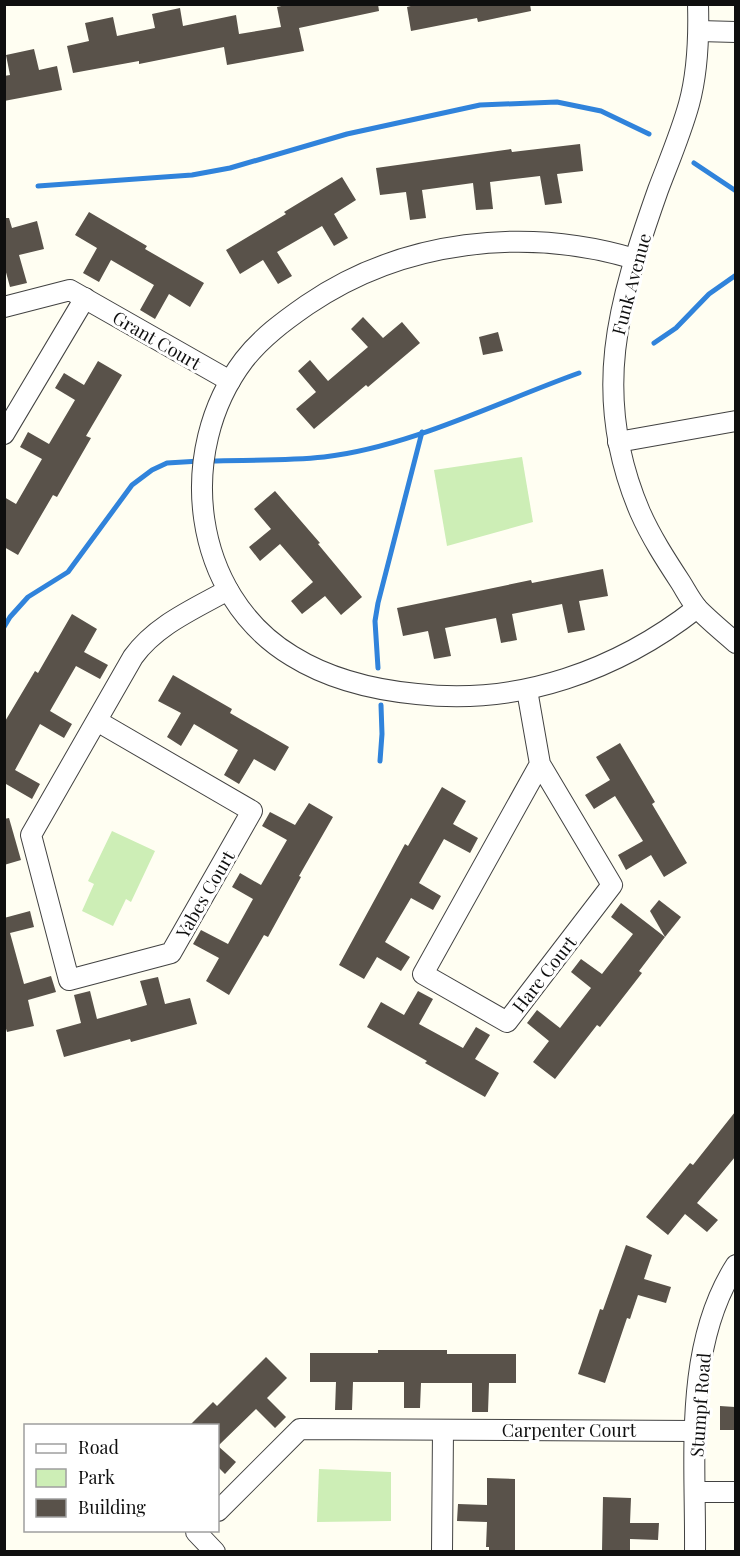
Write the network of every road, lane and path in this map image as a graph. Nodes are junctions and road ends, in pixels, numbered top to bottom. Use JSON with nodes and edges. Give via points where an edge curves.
{"nodes":[{"id":1,"x":698,"y":4,"type":"edge"},
{"id":2,"x":699,"y":31,"type":"junction"},
{"id":3,"x":735,"y":32,"type":"edge"},
{"id":4,"x":635,"y":260,"type":"junction"},
{"id":5,"x":85,"y":298,"type":"junction"},
{"id":6,"x":4,"y":307,"type":"edge"},
{"id":7,"x":230,"y":381,"type":"junction"},
{"id":8,"x":735,"y":421,"type":"edge"},
{"id":9,"x":4,"y":434,"type":"edge"},
{"id":10,"x":618,"y":442,"type":"junction"},
{"id":11,"x":228,"y":590,"type":"junction"},
{"id":12,"x":697,"y":608,"type":"junction"},
{"id":13,"x":735,"y":643,"type":"edge"},
{"id":14,"x":527,"y":690,"type":"junction"},
{"id":15,"x":97,"y":721,"type":"junction"},
{"id":16,"x":540,"y":764,"type":"junction"},
{"id":17,"x":735,"y":1265,"type":"edge"},
{"id":18,"x":443,"y":1430,"type":"junction"},
{"id":19,"x":696,"y":1431,"type":"junction"},
{"id":20,"x":696,"y":1492,"type":"junction"},
{"id":21,"x":735,"y":1492,"type":"edge"},
{"id":22,"x":219,"y":1510,"type":"edge"},
{"id":23,"x":197,"y":1532,"type":"edge"},
{"id":24,"x":215,"y":1551,"type":"edge"},
{"id":25,"x":442,"y":1551,"type":"edge"},
{"id":26,"x":695,"y":1551,"type":"edge"}],
"edges":[{"from":1,"to":2,"type":"street","name":"Funk Avenue"},
{"from":2,"to":3,"type":"street"},
{"from":2,"to":4,"type":"street","name":"Funk Avenue","via":[[689,103]]},
{"from":4,"to":7,"type":"street","via":[[567,245],[506,241],[445,247],[410,257],[346,281],[293,314],[258,344]]},
{"from":4,"to":10,"type":"street","name":"Funk Avenue","via":[[615,345]]},
{"from":5,"to":6,"type":"street","name":"Grant Court","via":[[70,290]]},
{"from":5,"to":7,"type":"street","name":"Grant Court"},
{"from":5,"to":9,"type":"street"},
{"from":7,"to":11,"type":"street","via":[[205,446],[200,491],[208,540]]},
{"from":8,"to":10,"type":"street"},
{"from":10,"to":12,"type":"street","name":"Funk Avenue","via":[[645,522]]},
{"from":11,"to":14,"type":"street","via":[[252,623],[278,647],[339,678],[433,696]]},
{"from":11,"to":15,"type":"street","name":"Yabes Court","via":[[161,628],[143,644]]},
{"from":12,"to":13,"type":"street","name":"Funk Avenue"},
{"from":12,"to":14,"type":"street","via":[[622,657]]},
{"from":14,"to":16,"type":"street","name":"Hare Court"},
{"from":15,"to":15,"type":"street","name":"Yabes Court","via":[[31,834],[69,980],[171,953],[252,811]]},
{"from":16,"to":16,"type":"street","name":"Hare Court","via":[[423,974],[507,1022],[612,885]]},
{"from":17,"to":19,"type":"street","name":"Stumpf Road","via":[[717,1298],[705,1337]]},
{"from":18,"to":19,"type":"street","name":"Carpenter Court"},
{"from":18,"to":22,"type":"street","name":"Carpenter Court","via":[[300,1429]]},
{"from":18,"to":25,"type":"street"},
{"from":19,"to":20,"type":"street","name":"Stumpf Road"},
{"from":20,"to":21,"type":"street"},
{"from":20,"to":26,"type":"street","name":"Stumpf Road"},
{"from":23,"to":24,"type":"street"}]}
